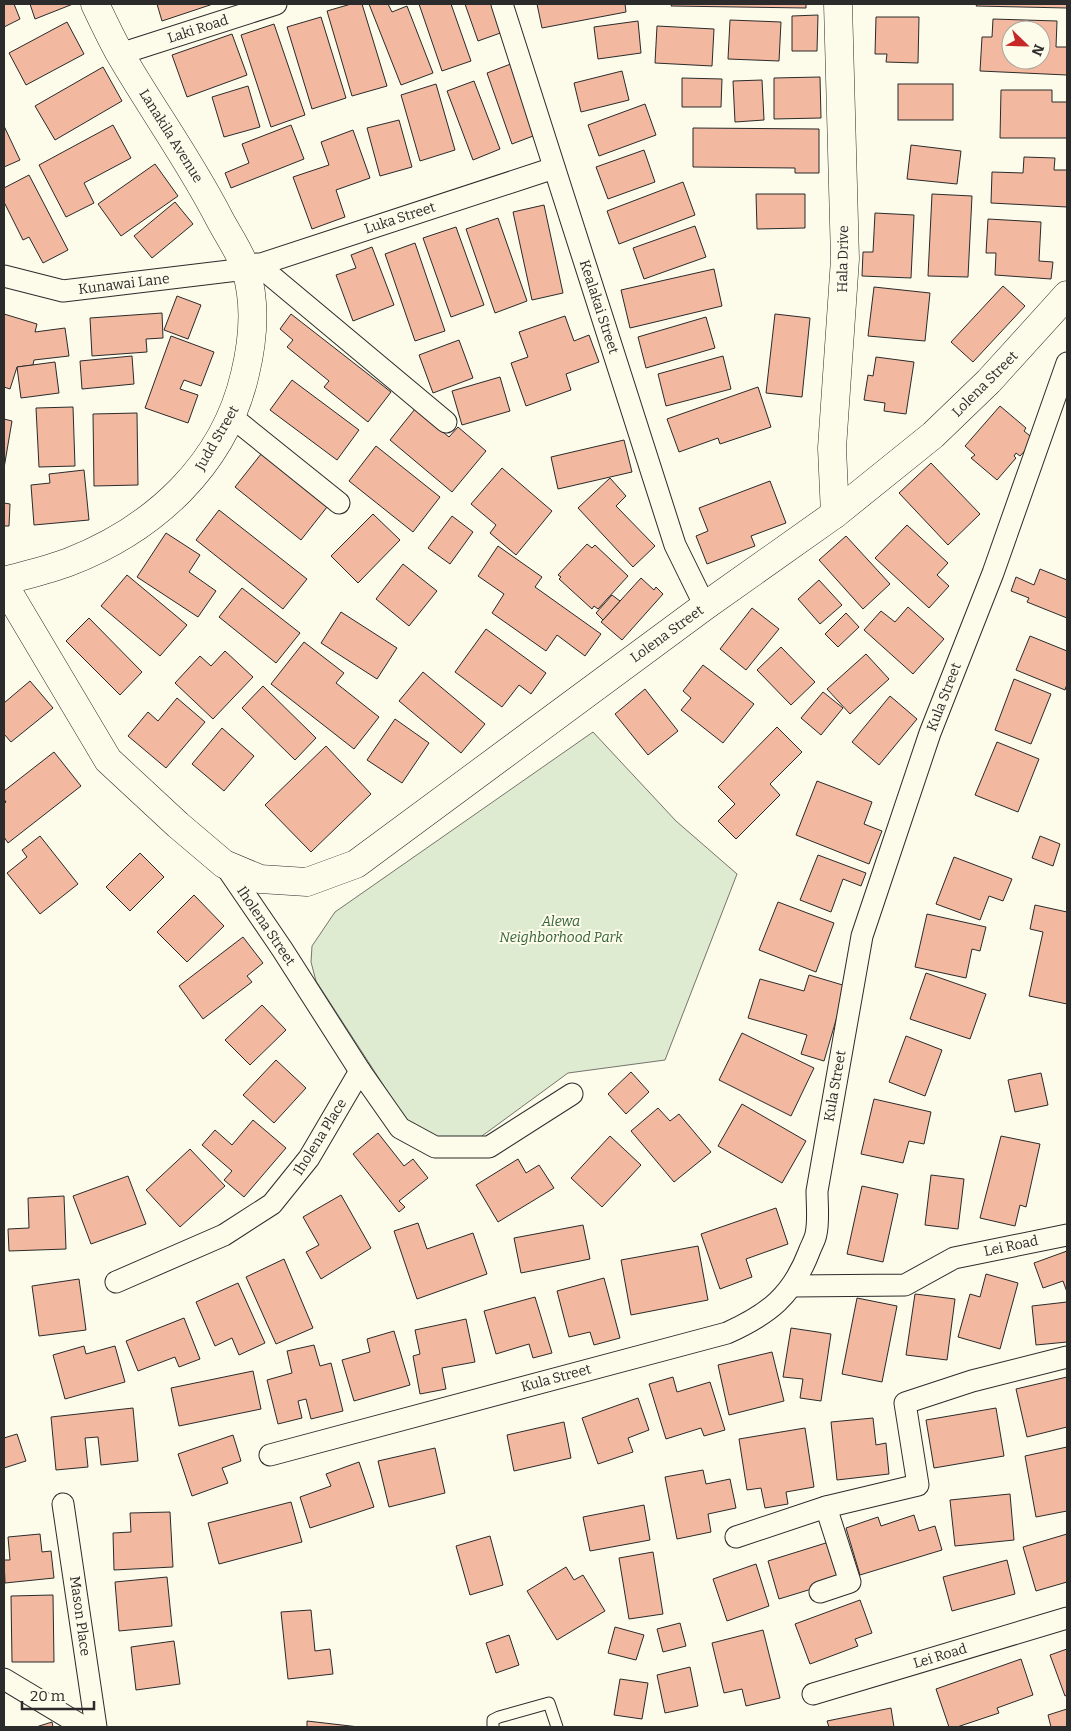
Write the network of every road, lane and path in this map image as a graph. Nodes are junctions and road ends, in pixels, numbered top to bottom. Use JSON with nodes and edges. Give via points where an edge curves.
{"nodes":[{"id":1,"x":95,"y":4,"type":"edge"},
{"id":2,"x":276,"y":4,"type":"edge"},
{"id":3,"x":502,"y":4,"type":"edge"},
{"id":4,"x":838,"y":4,"type":"edge"},
{"id":5,"x":120,"y":54,"type":"junction"},
{"id":6,"x":554,"y":168,"type":"junction"},
{"id":7,"x":252,"y":267,"type":"junction"},
{"id":8,"x":4,"y":276,"type":"edge"},
{"id":9,"x":1067,"y":295,"type":"edge"},
{"id":10,"x":1067,"y":363,"type":"edge"},
{"id":11,"x":232,"y":416,"type":"junction"},
{"id":12,"x":446,"y":422,"type":"dead end"},
{"id":13,"x":339,"y":503,"type":"dead end"},
{"id":14,"x":835,"y":514,"type":"junction"},
{"id":15,"x":4,"y":581,"type":"edge"},
{"id":16,"x":4,"y":585,"type":"edge"},
{"id":17,"x":706,"y":606,"type":"junction"},
{"id":18,"x":224,"y":864,"type":"junction"},
{"id":19,"x":360,"y":1071,"type":"junction"},
{"id":20,"x":572,"y":1094,"type":"dead end"},
{"id":21,"x":1067,"y":1235,"type":"edge"},
{"id":22,"x":116,"y":1282,"type":"dead end"},
{"id":23,"x":793,"y":1286,"type":"junction"},
{"id":24,"x":1067,"y":1357,"type":"edge"},
{"id":25,"x":270,"y":1455,"type":"dead end"},
{"id":26,"x":63,"y":1504,"type":"dead end"},
{"id":27,"x":826,"y":1507,"type":"junction"},
{"id":28,"x":736,"y":1538,"type":"dead end"},
{"id":29,"x":820,"y":1592,"type":"dead end"},
{"id":30,"x":1067,"y":1618,"type":"edge"},
{"id":31,"x":4,"y":1679,"type":"edge"},
{"id":32,"x":814,"y":1694,"type":"dead end"},
{"id":33,"x":84,"y":1727,"type":"edge"},
{"id":34,"x":96,"y":1727,"type":"edge"},
{"id":35,"x":493,"y":1727,"type":"edge"},
{"id":36,"x":557,"y":1727,"type":"edge"}],
"edges":[{"from":1,"to":5,"type":"street","name":"Lanakila Avenue"},
{"from":2,"to":5,"type":"street","name":"Laki Road"},
{"from":3,"to":6,"type":"street","name":"Kealakai Street"},
{"from":4,"to":14,"type":"street","name":"Hala Drive","via":[[845,259],[832,448]]},
{"from":5,"to":7,"type":"street","name":"Lanakila Avenue"},
{"from":6,"to":7,"type":"street","name":"Luka Street"},
{"from":6,"to":17,"type":"street","name":"Kealakai Street","via":[[675,545]]},
{"from":7,"to":8,"type":"street","name":"Kunawai Lane","via":[[63,291]]},
{"from":7,"to":11,"type":"street","name":"Judd Street","via":[[251,348]]},
{"from":7,"to":12,"type":"street"},
{"from":9,"to":14,"type":"street","name":"Lolena Street","via":[[996,374],[933,435]]},
{"from":10,"to":23,"type":"street","name":"Kula Street","via":[[993,573],[930,733],[862,936],[817,1191],[816,1233]]},
{"from":11,"to":13,"type":"street"},
{"from":11,"to":15,"type":"street","name":"Judd Street","via":[[204,464],[187,485],[135,528],[68,562]]},
{"from":14,"to":17,"type":"street","name":"Lolena Street"},
{"from":16,"to":18,"type":"street","name":"Iholena Street","via":[[108,760]]},
{"from":17,"to":18,"type":"street","name":"Lolena Street","via":[[356,864],[307,882],[260,879]]},
{"from":18,"to":19,"type":"street","name":"Iholena Street"},
{"from":19,"to":20,"type":"street","name":"Iholena Street","via":[[400,1128],[435,1147],[488,1147]]},
{"from":19,"to":22,"type":"street","name":"Iholena Place","via":[[309,1158],[272,1204],[224,1236]]},
{"from":21,"to":23,"type":"street","name":"Lei Road","via":[[954,1258],[905,1285]]},
{"from":23,"to":25,"type":"street","name":"Kula Street","via":[[774,1307],[727,1333]]},
{"from":24,"to":27,"type":"street","via":[[972,1381],[905,1403],[918,1486]]},
{"from":26,"to":34,"type":"street","name":"Mason Place"},
{"from":27,"to":28,"type":"street"},
{"from":27,"to":29,"type":"street","via":[[850,1582]]},
{"from":30,"to":32,"type":"street","name":"Lei Road"},
{"from":31,"to":33,"type":"street"},
{"from":35,"to":36,"type":"lane","via":[[493,1720],[499,1717],[549,1703]]}]}
